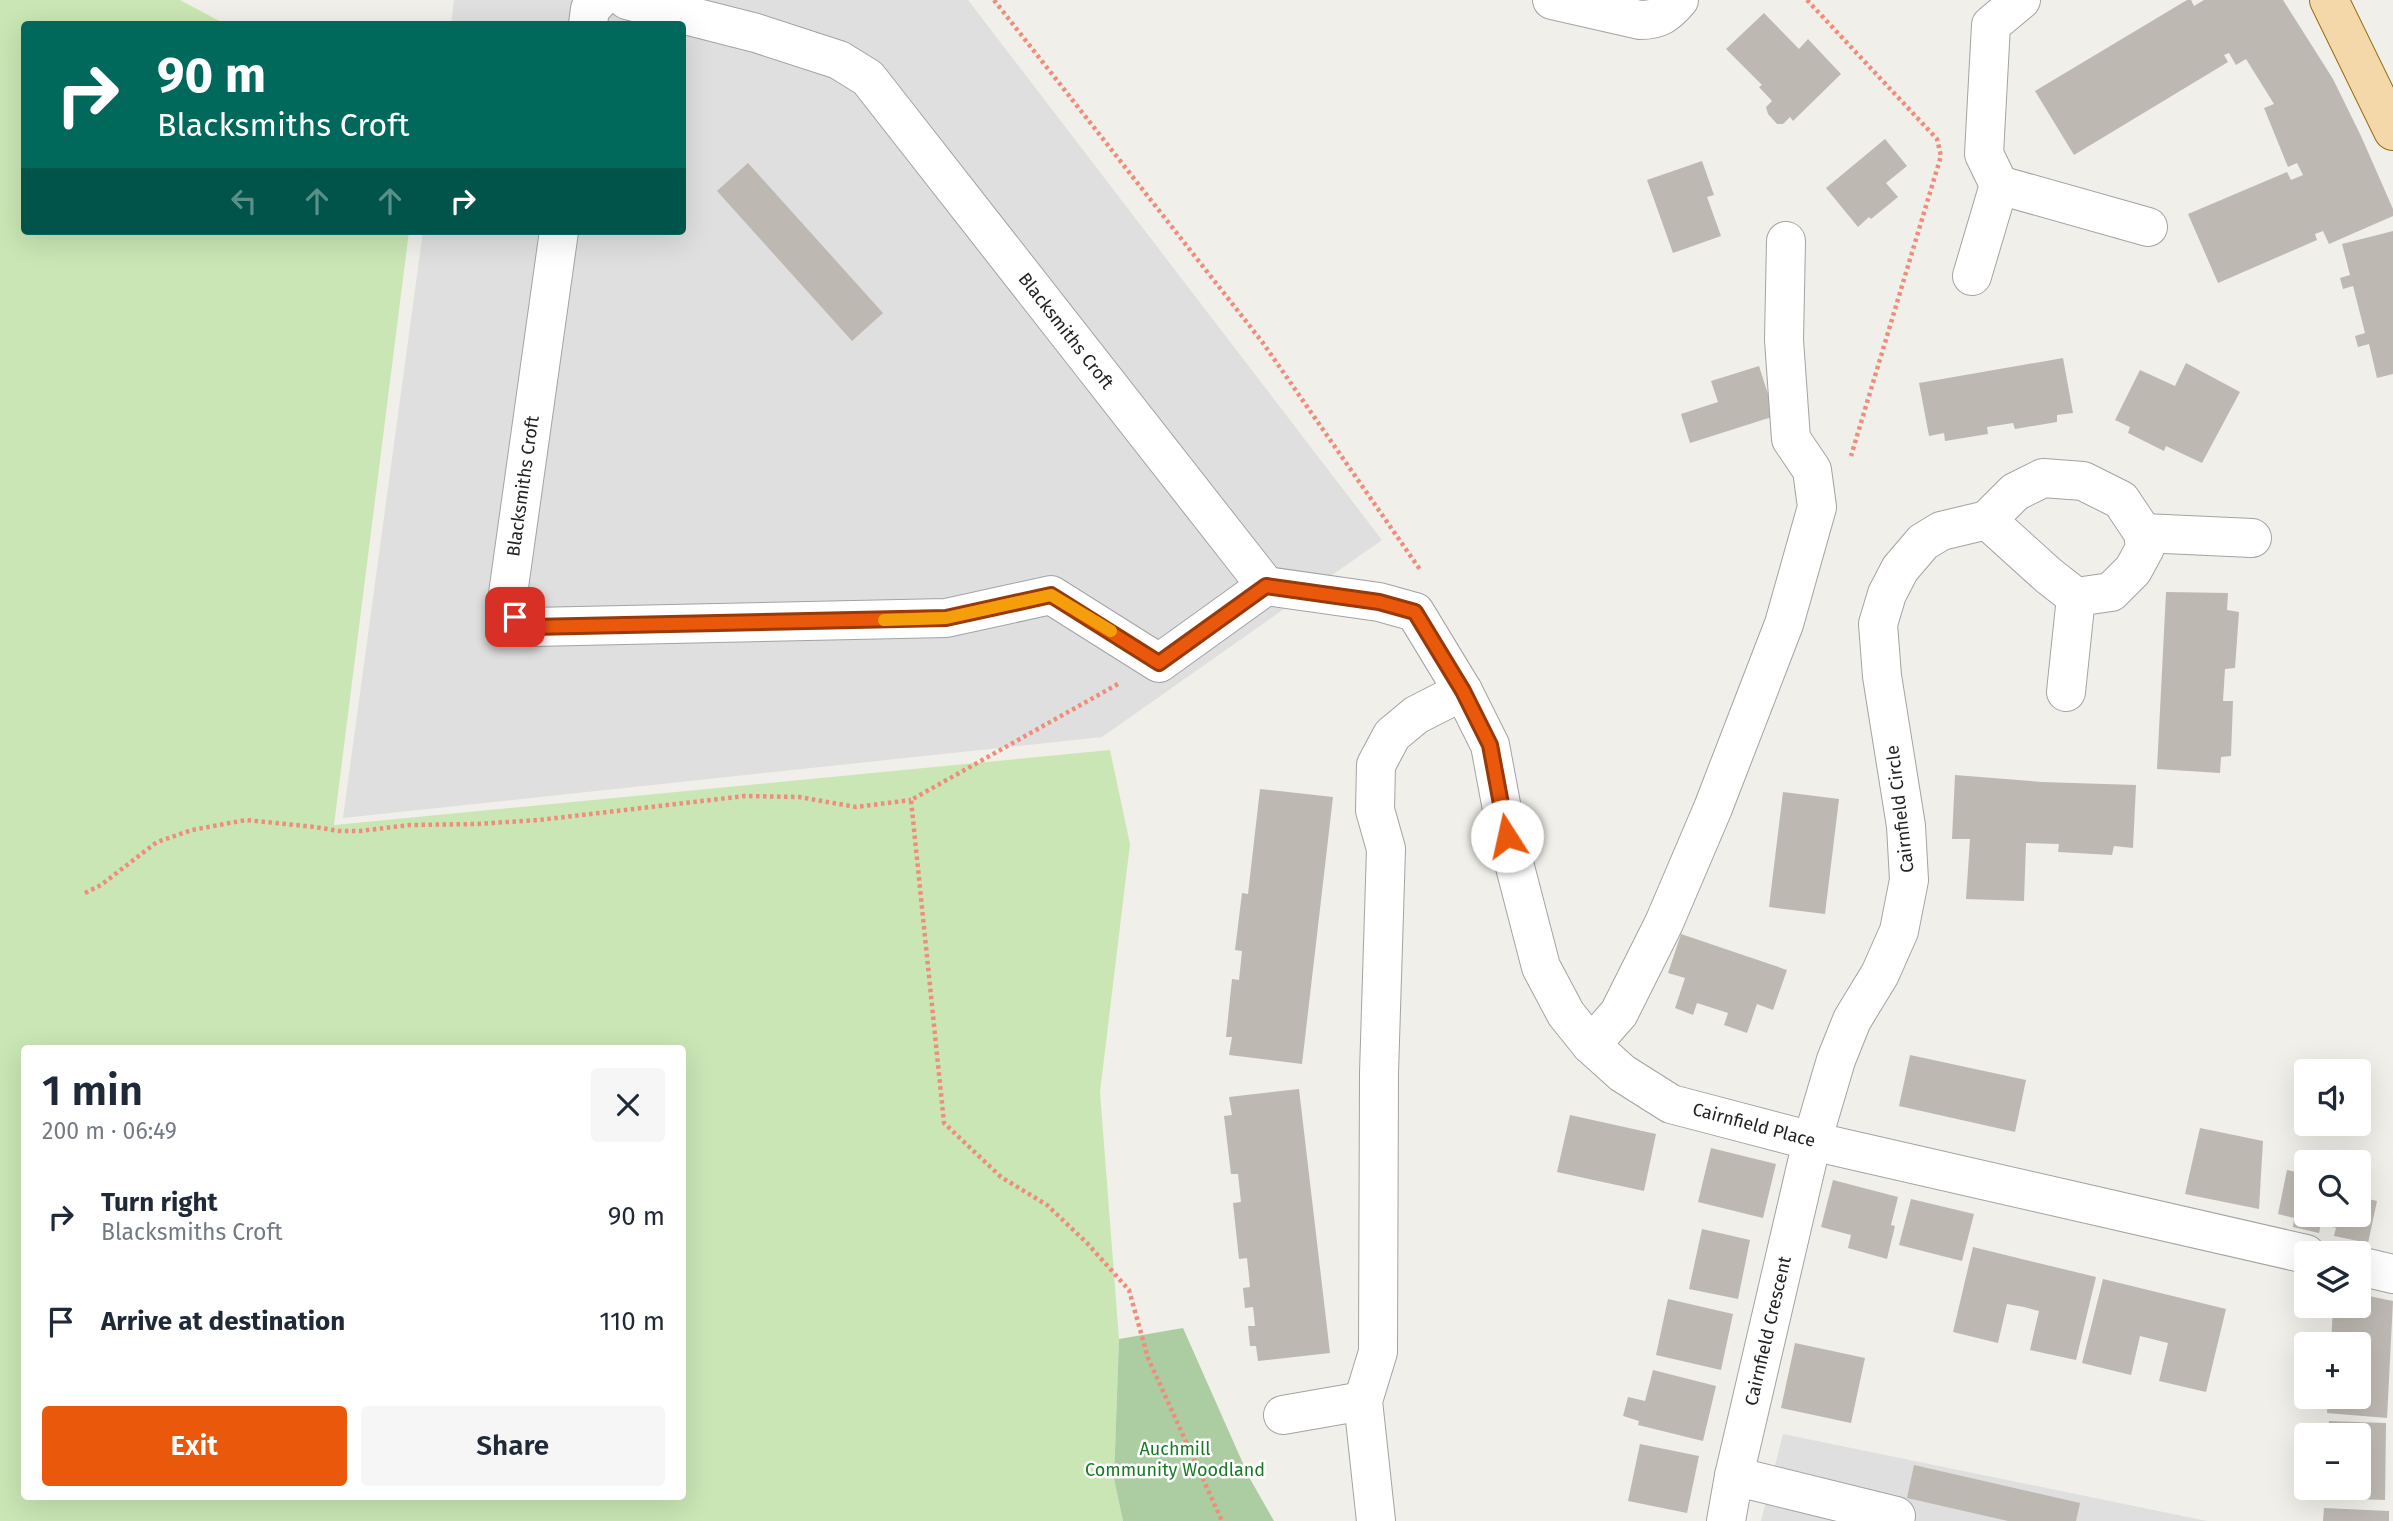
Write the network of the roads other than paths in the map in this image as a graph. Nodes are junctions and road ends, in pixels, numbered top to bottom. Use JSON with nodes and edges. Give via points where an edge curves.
{"nodes":[{"id":1,"x":599,"y":0,"type":"edge"},
{"id":2,"x":627,"y":0,"type":"edge"},
{"id":3,"x":1552,"y":0,"type":"edge"},
{"id":4,"x":1679,"y":0,"type":"edge"},
{"id":5,"x":2021,"y":0,"type":"edge"},
{"id":6,"x":2329,"y":0,"type":"edge"},
{"id":7,"x":588,"y":21,"type":"edge"},
{"id":8,"x":2393,"y":131,"type":"edge"},
{"id":9,"x":1999,"y":186,"type":"junction"},
{"id":10,"x":2148,"y":227,"type":"dead end"},
{"id":11,"x":558,"y":235,"type":"edge"},
{"id":12,"x":1786,"y":241,"type":"dead end"},
{"id":13,"x":1972,"y":276,"type":"dead end"},
{"id":14,"x":1987,"y":520,"type":"junction"},
{"id":15,"x":2143,"y":533,"type":"junction"},
{"id":16,"x":2252,"y":537,"type":"dead end"},
{"id":17,"x":1266,"y":586,"type":"junction"},
{"id":18,"x":2076,"y":597,"type":"junction"},
{"id":19,"x":1463,"y":691,"type":"junction"},
{"id":20,"x":2066,"y":692,"type":"dead end"},
{"id":21,"x":1591,"y":1045,"type":"junction"},
{"id":22,"x":1812,"y":1141,"type":"junction"},
{"id":23,"x":2294,"y":1251,"type":"edge"},
{"id":24,"x":2371,"y":1269,"type":"edge"},
{"id":25,"x":2393,"y":1274,"type":"edge"},
{"id":26,"x":1363,"y":1401,"type":"junction"},
{"id":27,"x":1283,"y":1415,"type":"dead end"},
{"id":28,"x":1734,"y":1476,"type":"junction"},
{"id":29,"x":1904,"y":1519,"type":"edge"},
{"id":30,"x":1376,"y":1521,"type":"edge"},
{"id":31,"x":1726,"y":1521,"type":"edge"}],
"edges":[{"from":1,"to":7,"type":"street","via":[[590,9]]},
{"from":2,"to":17,"type":"street","name":"Blacksmiths Croft","via":[[828,56],[868,78]]},
{"from":3,"to":4,"type":"street","via":[[1651,20],[1665,16]]},
{"from":5,"to":9,"type":"street","via":[[1991,25],[1984,154]]},
{"from":6,"to":8,"type":"main road"},
{"from":9,"to":10,"type":"street"},
{"from":9,"to":13,"type":"street"},
{"from":11,"to":17,"type":"street","name":"Blacksmiths Croft","via":[[507,601],[515,617],[532,627],[946,618],[1051,595],[1159,663]]},
{"from":12,"to":21,"type":"street","via":[[1784,340],[1791,439],[1812,470],[1817,507],[1784,624],[1708,821],[1619,1013]]},
{"from":14,"to":15,"type":"street","via":[[2015,492],[2043,478],[2083,481],[2121,500]]},
{"from":14,"to":18,"type":"street"},
{"from":14,"to":22,"type":"street","name":"Cairnfield Circle","via":[[1941,530],[1923,542],[1900,569],[1878,624],[1906,826],[1909,880],[1899,931],[1852,1020]]},
{"from":15,"to":16,"type":"street"},
{"from":15,"to":18,"type":"street","via":[[2145,548],[2111,592]]},
{"from":17,"to":19,"type":"street","name":"Cairnfield Place","via":[[1379,602],[1415,612]]},
{"from":18,"to":20,"type":"street"},
{"from":19,"to":21,"type":"street","name":"Cairnfield Place","via":[[1490,745],[1507,836],[1541,967],[1566,1014]]},
{"from":19,"to":26,"type":"street","via":[[1416,715],[1392,735],[1376,765],[1375,810],[1386,849],[1378,1352]]},
{"from":21,"to":22,"type":"street","name":"Cairnfield Place","via":[[1622,1073],[1671,1104]]},
{"from":22,"to":23,"type":"street","name":"Cairnfield Place"},
{"from":22,"to":28,"type":"street","name":"Cairnfield Crescent"},
{"from":24,"to":25,"type":"street"},
{"from":26,"to":27,"type":"street"},
{"from":26,"to":30,"type":"street"},
{"from":28,"to":29,"type":"street"},
{"from":28,"to":31,"type":"street","name":"Cairnfield Crescent"}]}
